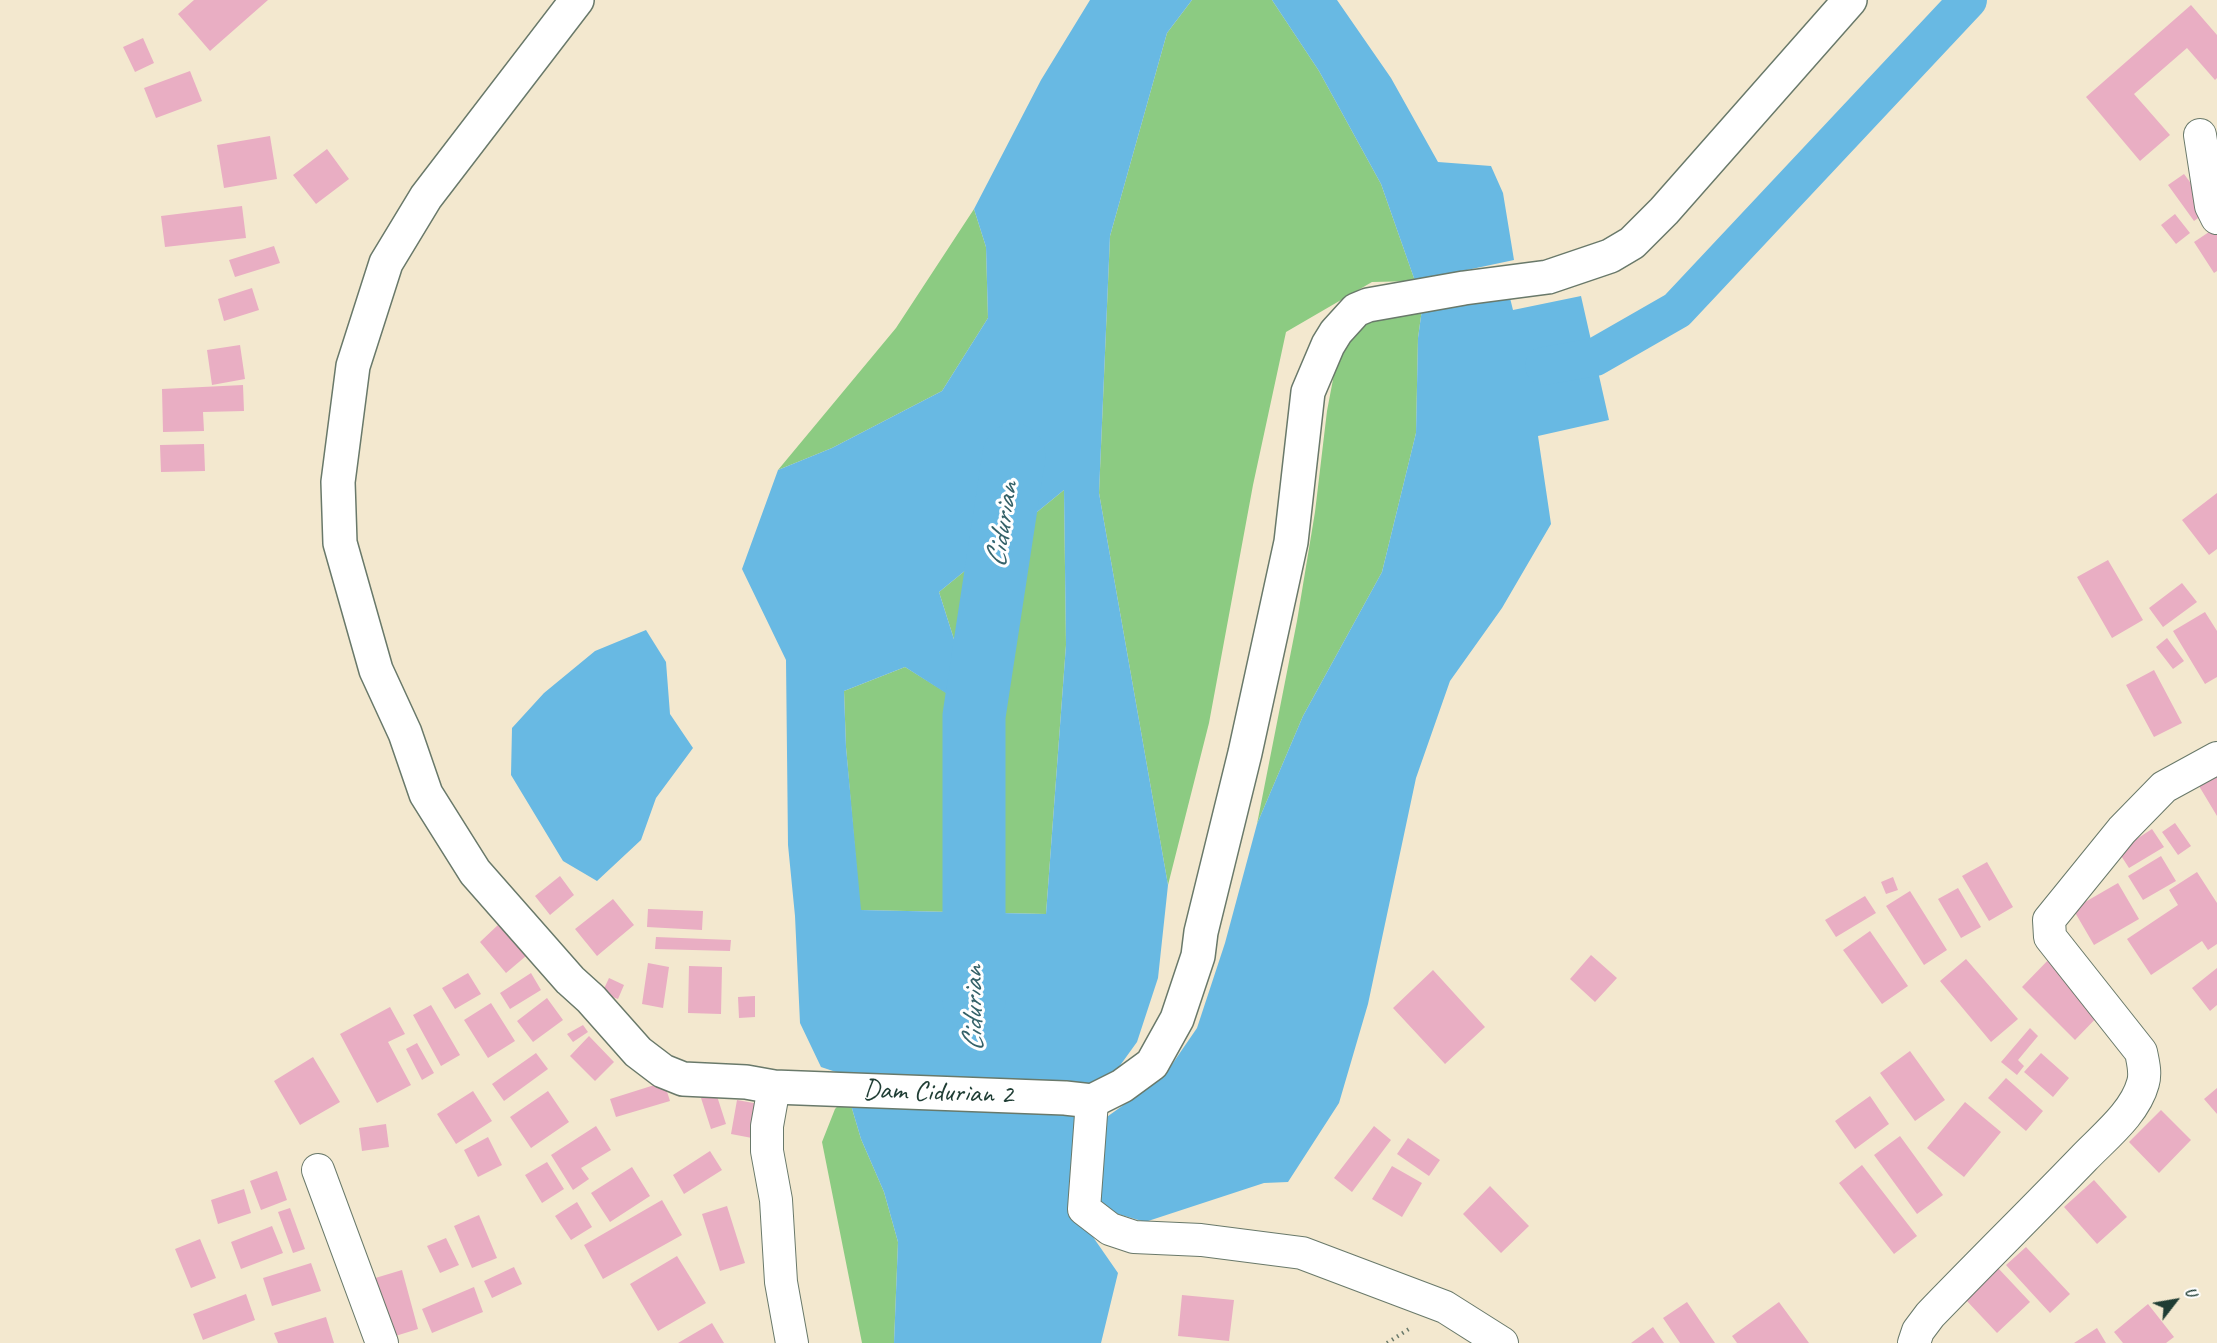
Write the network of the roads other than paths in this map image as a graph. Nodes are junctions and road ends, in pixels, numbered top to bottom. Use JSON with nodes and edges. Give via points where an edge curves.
{"nodes":[{"id":1,"x":577,"y":0,"type":"edge"},
{"id":2,"x":1850,"y":0,"type":"edge"},
{"id":3,"x":2200,"y":135,"type":"dead end"},
{"id":4,"x":2217,"y":218,"type":"edge"},
{"id":5,"x":2217,"y":758,"type":"edge"},
{"id":6,"x":774,"y":1087,"type":"junction"},
{"id":7,"x":1079,"y":1100,"type":"junction"},
{"id":8,"x":318,"y":1170,"type":"dead end"},
{"id":9,"x":382,"y":1343,"type":"edge"},
{"id":10,"x":792,"y":1343,"type":"edge"},
{"id":11,"x":1502,"y":1343,"type":"edge"},
{"id":12,"x":1914,"y":1343,"type":"edge"}],
"edges":[{"from":1,"to":6,"type":"street","name":"Dam Cidurian 2","via":[[426,197],[386,263],[353,366],[338,483],[340,543],[376,670],[405,733],[426,794],[475,872],[638,1052],[663,1071],[683,1079]]},
{"from":2,"to":7,"type":"street","via":[[1632,243],[1610,256],[1548,277],[1368,305],[1356,310],[1336,332],[1308,392],[1291,542],[1198,956],[1177,1019],[1152,1064],[1122,1086]]},
{"from":3,"to":4,"type":"street","via":[[2211,206]]},
{"from":5,"to":12,"type":"street","via":[[2164,787],[2122,830],[2049,920],[2050,937],[2141,1052],[2144,1083],[2125,1114],[1930,1315]]},
{"from":6,"to":7,"type":"street","name":"Dam Cidurian 2"},
{"from":6,"to":10,"type":"street","via":[[767,1151],[776,1200],[781,1282]]},
{"from":7,"to":11,"type":"street","via":[[1084,1209],[1110,1229],[1134,1237],[1201,1240],[1302,1253],[1445,1306]]},
{"from":8,"to":9,"type":"street"}]}
